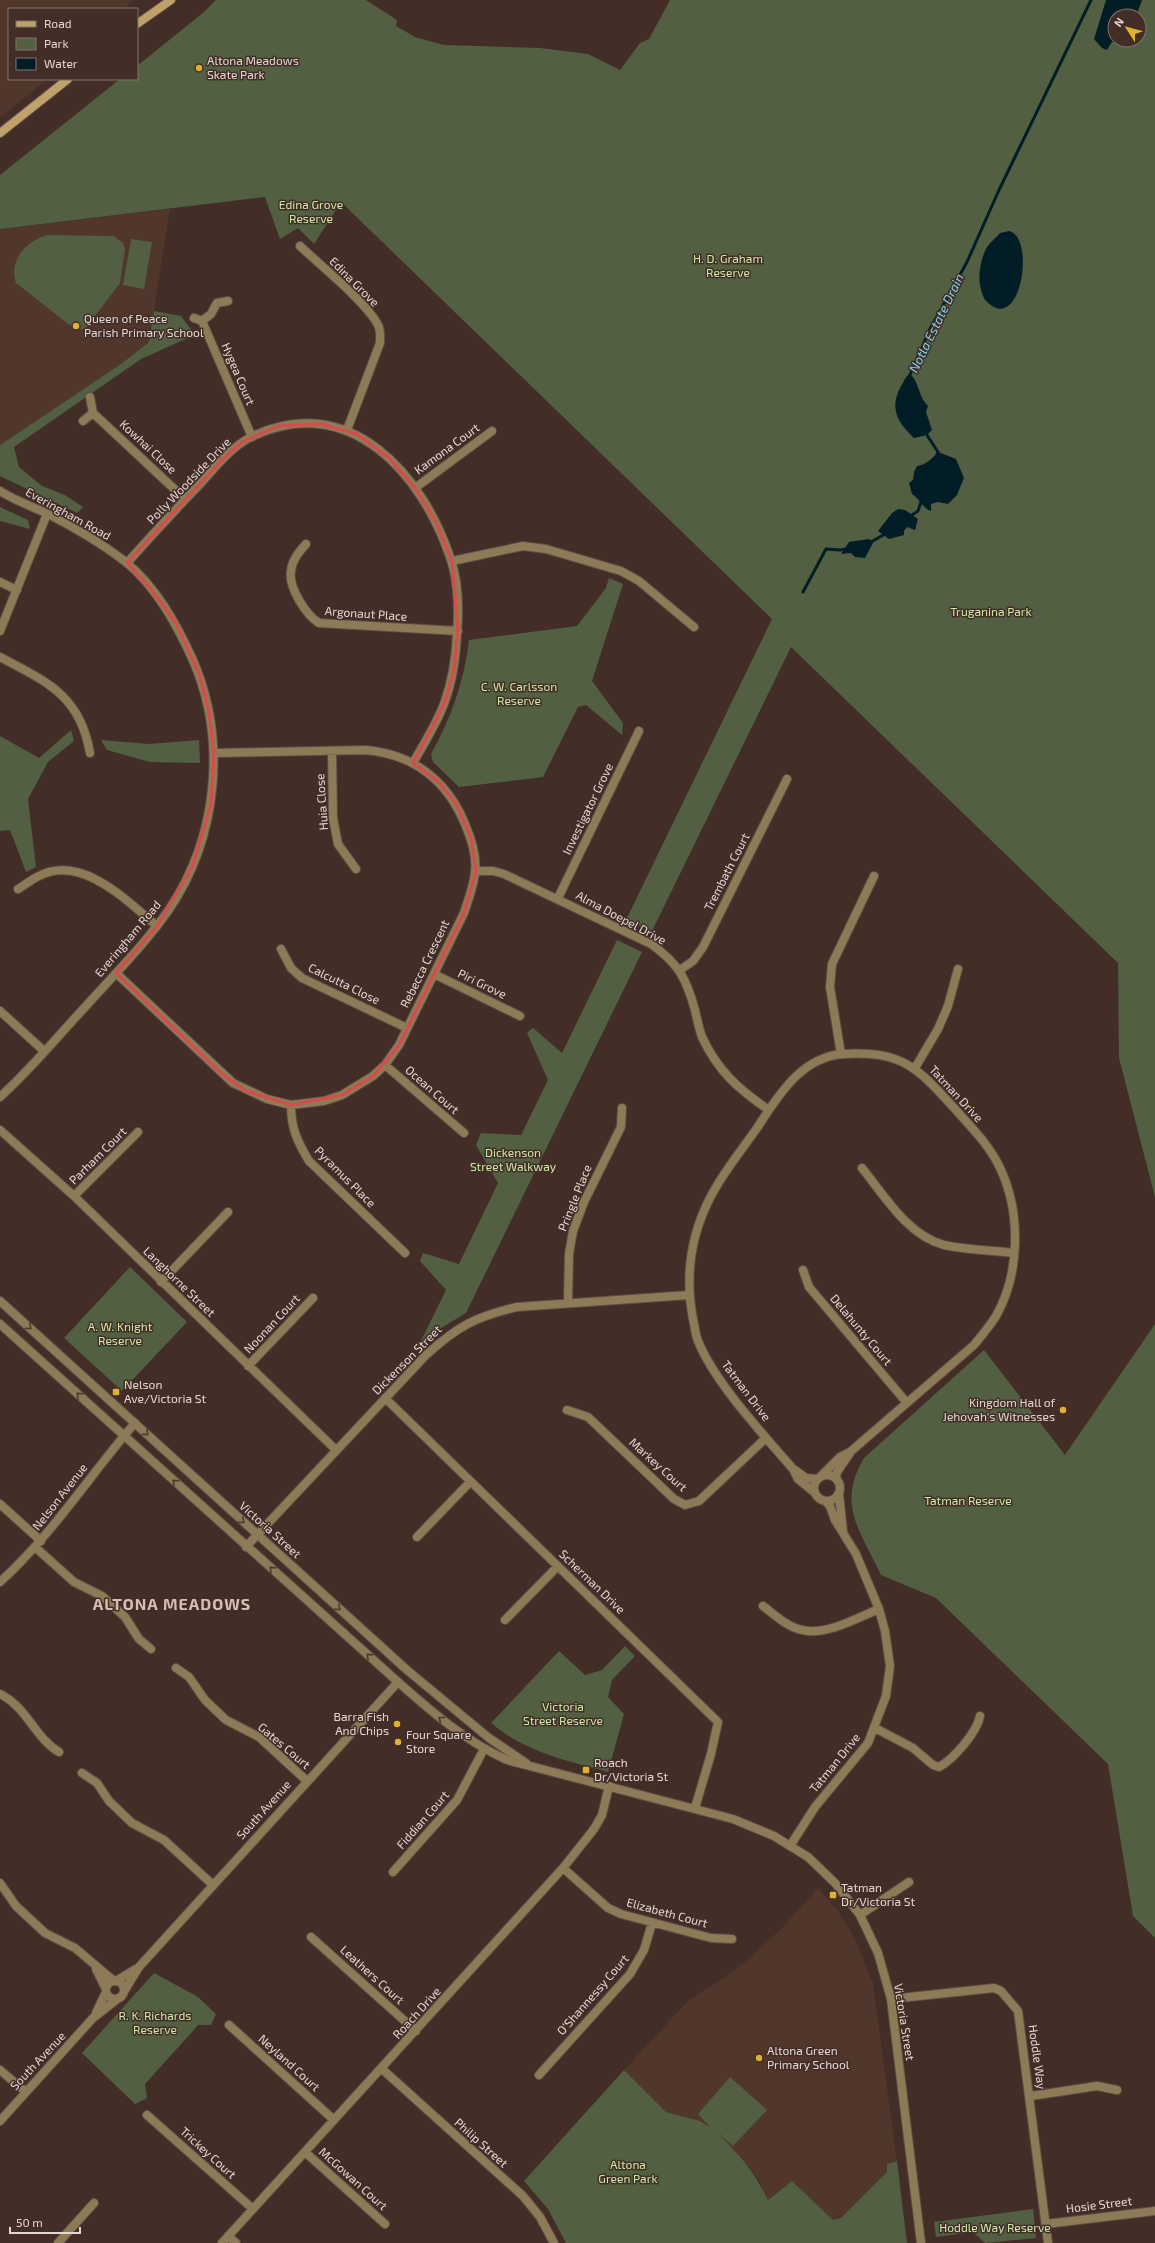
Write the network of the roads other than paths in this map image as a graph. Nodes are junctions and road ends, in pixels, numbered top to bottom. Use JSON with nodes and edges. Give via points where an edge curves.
{"nodes":[{"id":1,"x":161,"y":0,"type":"edge"},
{"id":2,"x":171,"y":0,"type":"edge"},
{"id":3,"x":138,"y":23,"type":"edge"},
{"id":4,"x":138,"y":23,"type":"edge"},
{"id":5,"x":67,"y":80,"type":"edge"},
{"id":6,"x":0,"y":134,"type":"edge"},
{"id":7,"x":300,"y":246,"type":"dead end"},
{"id":8,"x":228,"y":301,"type":"dead end"},
{"id":9,"x":194,"y":318,"type":"dead end"},
{"id":10,"x":202,"y":322,"type":"junction"},
{"id":11,"x":90,"y":397,"type":"dead end"},
{"id":12,"x":93,"y":413,"type":"junction"},
{"id":13,"x":83,"y":421,"type":"dead end"},
{"id":14,"x":347,"y":430,"type":"junction"},
{"id":15,"x":492,"y":431,"type":"dead end"},
{"id":16,"x":252,"y":437,"type":"junction"},
{"id":17,"x":415,"y":488,"type":"junction"},
{"id":18,"x":0,"y":491,"type":"edge"},
{"id":19,"x":185,"y":499,"type":"junction"},
{"id":20,"x":47,"y":514,"type":"junction"},
{"id":21,"x":306,"y":544,"type":"dead end"},
{"id":22,"x":452,"y":561,"type":"junction"},
{"id":23,"x":127,"y":563,"type":"junction"},
{"id":24,"x":0,"y":582,"type":"edge"},
{"id":25,"x":17,"y":590,"type":"junction"},
{"id":26,"x":694,"y":627,"type":"dead end"},
{"id":27,"x":0,"y":631,"type":"edge"},
{"id":28,"x":458,"y":631,"type":"junction"},
{"id":29,"x":0,"y":657,"type":"edge"},
{"id":30,"x":639,"y":731,"type":"dead end"},
{"id":31,"x":332,"y":751,"type":"junction"},
{"id":32,"x":214,"y":752,"type":"junction"},
{"id":33,"x":90,"y":754,"type":"dead end"},
{"id":34,"x":413,"y":763,"type":"junction"},
{"id":35,"x":787,"y":779,"type":"dead end"},
{"id":36,"x":356,"y":869,"type":"dead end"},
{"id":37,"x":476,"y":870,"type":"junction"},
{"id":38,"x":874,"y":876,"type":"dead end"},
{"id":39,"x":18,"y":889,"type":"dead end"},
{"id":40,"x":558,"y":898,"type":"junction"},
{"id":41,"x":157,"y":926,"type":"junction"},
{"id":42,"x":281,"y":949,"type":"dead end"},
{"id":43,"x":958,"y":969,"type":"dead end"},
{"id":44,"x":680,"y":970,"type":"junction"},
{"id":45,"x":116,"y":973,"type":"junction"},
{"id":46,"x":434,"y":974,"type":"junction"},
{"id":47,"x":0,"y":1012,"type":"edge"},
{"id":48,"x":520,"y":1016,"type":"dead end"},
{"id":49,"x":407,"y":1028,"type":"junction"},
{"id":50,"x":44,"y":1051,"type":"junction"},
{"id":51,"x":841,"y":1054,"type":"junction"},
{"id":52,"x":385,"y":1065,"type":"junction"},
{"id":53,"x":915,"y":1068,"type":"junction"},
{"id":54,"x":10,"y":1088,"type":"junction"},
{"id":55,"x":0,"y":1097,"type":"edge"},
{"id":56,"x":0,"y":1102,"type":"edge"},
{"id":57,"x":291,"y":1104,"type":"junction"},
{"id":58,"x":622,"y":1108,"type":"dead end"},
{"id":59,"x":769,"y":1110,"type":"junction"},
{"id":60,"x":1,"y":1130,"type":"edge"},
{"id":61,"x":138,"y":1132,"type":"dead end"},
{"id":62,"x":464,"y":1133,"type":"dead end"},
{"id":63,"x":862,"y":1168,"type":"dead end"},
{"id":64,"x":74,"y":1196,"type":"junction"},
{"id":65,"x":228,"y":1212,"type":"dead end"},
{"id":66,"x":405,"y":1253,"type":"dead end"},
{"id":67,"x":1014,"y":1253,"type":"junction"},
{"id":68,"x":803,"y":1270,"type":"dead end"},
{"id":69,"x":161,"y":1282,"type":"junction"},
{"id":70,"x":689,"y":1295,"type":"junction"},
{"id":71,"x":313,"y":1298,"type":"dead end"},
{"id":72,"x":0,"y":1301,"type":"edge"},
{"id":73,"x":568,"y":1302,"type":"junction"},
{"id":74,"x":0,"y":1324,"type":"edge"},
{"id":75,"x":248,"y":1366,"type":"junction"},
{"id":76,"x":385,"y":1398,"type":"junction"},
{"id":77,"x":907,"y":1403,"type":"junction"},
{"id":78,"x":567,"y":1410,"type":"dead end"},
{"id":79,"x":134,"y":1423,"type":"junction"},
{"id":80,"x":124,"y":1435,"type":"junction"},
{"id":81,"x":766,"y":1438,"type":"junction"},
{"id":82,"x":336,"y":1450,"type":"junction"},
{"id":83,"x":850,"y":1452,"type":"junction"},
{"id":84,"x":793,"y":1469,"type":"junction"},
{"id":85,"x":819,"y":1478,"type":"junction"},
{"id":86,"x":836,"y":1478,"type":"junction"},
{"id":87,"x":470,"y":1482,"type":"junction"},
{"id":88,"x":815,"y":1494,"type":"junction"},
{"id":89,"x":839,"y":1494,"type":"junction"},
{"id":90,"x":825,"y":1502,"type":"junction"},
{"id":91,"x":0,"y":1504,"type":"edge"},
{"id":92,"x":843,"y":1532,"type":"junction"},
{"id":93,"x":257,"y":1535,"type":"junction"},
{"id":94,"x":417,"y":1537,"type":"dead end"},
{"id":95,"x":41,"y":1541,"type":"junction"},
{"id":96,"x":35,"y":1547,"type":"junction"},
{"id":97,"x":246,"y":1547,"type":"junction"},
{"id":98,"x":558,"y":1566,"type":"junction"},
{"id":99,"x":0,"y":1582,"type":"edge"},
{"id":100,"x":763,"y":1606,"type":"dead end"},
{"id":101,"x":879,"y":1609,"type":"junction"},
{"id":102,"x":504,"y":1620,"type":"dead end"},
{"id":103,"x":151,"y":1649,"type":"dead end"},
{"id":104,"x":176,"y":1668,"type":"dead end"},
{"id":105,"x":407,"y":1670,"type":"junction"},
{"id":106,"x":398,"y":1682,"type":"junction"},
{"id":107,"x":0,"y":1694,"type":"edge"},
{"id":108,"x":980,"y":1716,"type":"dead end"},
{"id":109,"x":875,"y":1728,"type":"junction"},
{"id":110,"x":489,"y":1738,"type":"junction"},
{"id":111,"x":484,"y":1749,"type":"junction"},
{"id":112,"x":59,"y":1752,"type":"dead end"},
{"id":113,"x":531,"y":1766,"type":"junction"},
{"id":114,"x":82,"y":1772,"type":"dead end"},
{"id":115,"x":307,"y":1781,"type":"junction"},
{"id":116,"x":609,"y":1786,"type":"junction"},
{"id":117,"x":695,"y":1808,"type":"junction"},
{"id":118,"x":790,"y":1846,"type":"junction"},
{"id":119,"x":563,"y":1868,"type":"junction"},
{"id":120,"x":393,"y":1872,"type":"dead end"},
{"id":121,"x":909,"y":1882,"type":"dead end"},
{"id":122,"x":0,"y":1883,"type":"edge"},
{"id":123,"x":213,"y":1884,"type":"junction"},
{"id":124,"x":860,"y":1915,"type":"junction"},
{"id":125,"x":652,"y":1923,"type":"junction"},
{"id":126,"x":312,"y":1937,"type":"dead end"},
{"id":127,"x":732,"y":1939,"type":"dead end"},
{"id":128,"x":94,"y":1966,"type":"junction"},
{"id":129,"x":139,"y":1967,"type":"junction"},
{"id":130,"x":115,"y":1981,"type":"junction"},
{"id":131,"x":125,"y":1990,"type":"junction"},
{"id":132,"x":106,"y":1991,"type":"junction"},
{"id":133,"x":891,"y":1999,"type":"junction"},
{"id":134,"x":116,"y":2000,"type":"junction"},
{"id":135,"x":93,"y":2018,"type":"junction"},
{"id":136,"x":229,"y":2025,"type":"dead end"},
{"id":137,"x":416,"y":2031,"type":"junction"},
{"id":138,"x":382,"y":2069,"type":"junction"},
{"id":139,"x":0,"y":2070,"type":"edge"},
{"id":140,"x":539,"y":2075,"type":"dead end"},
{"id":141,"x":1117,"y":2090,"type":"dead end"},
{"id":142,"x":26,"y":2092,"type":"junction"},
{"id":143,"x":1031,"y":2096,"type":"junction"},
{"id":144,"x":147,"y":2115,"type":"dead end"},
{"id":145,"x":334,"y":2120,"type":"junction"},
{"id":146,"x":0,"y":2121,"type":"edge"},
{"id":147,"x":305,"y":2152,"type":"junction"},
{"id":148,"x":94,"y":2203,"type":"dead end"},
{"id":149,"x":253,"y":2209,"type":"junction"},
{"id":150,"x":1155,"y":2211,"type":"edge"},
{"id":151,"x":385,"y":2224,"type":"dead end"},
{"id":152,"x":1046,"y":2224,"type":"junction"},
{"id":153,"x":228,"y":2236,"type":"junction"},
{"id":154,"x":58,"y":2243,"type":"edge"},
{"id":155,"x":222,"y":2243,"type":"edge"},
{"id":156,"x":236,"y":2243,"type":"edge"},
{"id":157,"x":554,"y":2243,"type":"edge"},
{"id":158,"x":921,"y":2243,"type":"edge"},
{"id":159,"x":1048,"y":2243,"type":"edge"}],
"edges":[{"from":1,"to":3,"type":"main road"},
{"from":2,"to":4,"type":"main road"},
{"from":5,"to":6,"type":"main road"},
{"from":7,"to":14,"type":"street","name":"Edina Grove","via":[[368,310],[378,325],[380,343]]},
{"from":8,"to":10,"type":"street","via":[[217,303],[211,314]]},
{"from":9,"to":10,"type":"street"},
{"from":10,"to":16,"type":"street","name":"Hygea Court"},
{"from":11,"to":12,"type":"street"},
{"from":12,"to":13,"type":"street"},
{"from":12,"to":19,"type":"street","name":"Kowhai Close"},
{"from":14,"to":16,"type":"street","name":"Polly Woodside Drive","via":[[321,424],[298,423],[278,426]]},
{"from":14,"to":17,"type":"street","name":"Polly Woodside Drive","via":[[368,441],[389,458]]},
{"from":15,"to":17,"type":"street","name":"Kamona Court"},
{"from":16,"to":19,"type":"street","name":"Polly Woodside Drive","via":[[226,456]]},
{"from":17,"to":22,"type":"street","name":"Polly Woodside Drive","via":[[436,522]]},
{"from":18,"to":20,"type":"street","name":"Everingham Road"},
{"from":19,"to":23,"type":"street","name":"Polly Woodside Drive"},
{"from":20,"to":23,"type":"street","name":"Everingham Road","via":[[91,538]]},
{"from":20,"to":25,"type":"street"},
{"from":21,"to":28,"type":"street","name":"Argonaut Place","via":[[294,559],[290,578],[303,608],[319,623]]},
{"from":22,"to":26,"type":"street","via":[[523,546],[546,549],[621,571],[639,581]]},
{"from":22,"to":28,"type":"street","name":"Polly Woodside Drive","via":[[457,593]]},
{"from":23,"to":32,"type":"street","name":"Everingham Road","via":[[150,588],[176,623],[199,674],[209,711]]},
{"from":24,"to":25,"type":"street"},
{"from":25,"to":27,"type":"street"},
{"from":28,"to":34,"type":"street","name":"Polly Woodside Drive","via":[[454,668],[445,702]]},
{"from":29,"to":33,"type":"street","via":[[48,682],[67,700],[81,720]]},
{"from":30,"to":40,"type":"street","name":"Investigator Grove"},
{"from":31,"to":32,"type":"street","name":"Rebecca Crescent"},
{"from":31,"to":34,"type":"street","name":"Rebecca Crescent","via":[[378,751]]},
{"from":31,"to":36,"type":"street","name":"Huia Close","via":[[334,824],[338,844]]},
{"from":32,"to":41,"type":"street","name":"Everingham Road","via":[[211,804],[203,835],[192,867]]},
{"from":34,"to":37,"type":"street","name":"Rebecca Crescent","via":[[439,782],[457,805],[471,838]]},
{"from":35,"to":44,"type":"street","name":"Trembath Court","via":[[703,947],[693,961]]},
{"from":37,"to":40,"type":"street","name":"Alma Doepel Drive","via":[[504,874]]},
{"from":37,"to":46,"type":"street","name":"Rebecca Crescent","via":[[464,913]]},
{"from":38,"to":51,"type":"street","via":[[832,964],[830,987]]},
{"from":39,"to":41,"type":"street","via":[[40,875],[62,870],[87,875],[113,890]]},
{"from":40,"to":44,"type":"street","name":"Alma Doepel Drive","via":[[651,944],[669,957]]},
{"from":41,"to":45,"type":"street","name":"Everingham Road"},
{"from":42,"to":49,"type":"street","name":"Calcutta Close","via":[[291,968],[302,978]]},
{"from":43,"to":53,"type":"street","via":[[946,1012]]},
{"from":44,"to":59,"type":"street","name":"Alma Doepel Drive","via":[[689,988],[701,1035],[709,1052],[742,1092]]},
{"from":45,"to":50,"type":"street","name":"Everingham Road"},
{"from":45,"to":57,"type":"street","name":"Rebecca Crescent","via":[[233,1083],[267,1099]]},
{"from":46,"to":48,"type":"street","name":"Piri Grove"},
{"from":46,"to":49,"type":"street","name":"Rebecca Crescent"},
{"from":47,"to":50,"type":"street"},
{"from":49,"to":52,"type":"street","name":"Rebecca Crescent"},
{"from":50,"to":54,"type":"street","name":"Everingham Road"},
{"from":51,"to":53,"type":"street","name":"Tatman Drive","via":[[877,1053],[897,1058]]},
{"from":51,"to":59,"type":"street","name":"Tatman Drive","via":[[821,1059],[805,1069],[787,1084]]},
{"from":52,"to":57,"type":"street","name":"Rebecca Crescent","via":[[357,1088],[342,1095],[324,1101]]},
{"from":52,"to":62,"type":"street","name":"Ocean Court"},
{"from":53,"to":67,"type":"street","name":"Tatman Drive","via":[[933,1083],[989,1148],[1001,1170],[1010,1197],[1014,1222]]},
{"from":54,"to":55,"type":"street","name":"Everingham Road"},
{"from":54,"to":56,"type":"street","name":"Everingham Road"},
{"from":57,"to":66,"type":"street","name":"Pyramus Place","via":[[292,1123],[299,1144],[309,1161]]},
{"from":58,"to":73,"type":"street","name":"Pringle Place","via":[[621,1127],[584,1202],[573,1231],[568,1254]]},
{"from":59,"to":70,"type":"street","name":"Tatman Drive","via":[[710,1198],[695,1234],[690,1261]]},
{"from":60,"to":64,"type":"street","name":"Langhorne Street"},
{"from":61,"to":64,"type":"street","name":"Parham Court"},
{"from":63,"to":67,"type":"street","via":[[900,1213],[917,1231],[929,1239],[944,1245]]},
{"from":64,"to":69,"type":"street","name":"Langhorne Street"},
{"from":65,"to":69,"type":"street"},
{"from":67,"to":77,"type":"street","name":"Tatman Drive","via":[[1006,1294],[990,1326],[974,1345]]},
{"from":68,"to":77,"type":"street","name":"Delahunty Court","via":[[809,1287]]},
{"from":69,"to":75,"type":"street","name":"Langhorne Street"},
{"from":70,"to":73,"type":"street","name":"Dickenson Street"},
{"from":70,"to":81,"type":"street","name":"Tatman Drive","via":[[697,1340],[718,1378]]},
{"from":71,"to":75,"type":"street","name":"Noonan Court"},
{"from":72,"to":79,"type":"street","name":"Victoria Street","one_way":true},
{"from":73,"to":76,"type":"street","name":"Dickenson Street","via":[[517,1307],[492,1313],[468,1324],[451,1333]]},
{"from":80,"to":74,"type":"street","name":"Victoria Street","one_way":true},
{"from":75,"to":82,"type":"street","name":"Langhorne Street"},
{"from":76,"to":82,"type":"street","name":"Dickenson Street"},
{"from":76,"to":87,"type":"street","name":"Scherman Drive"},
{"from":77,"to":83,"type":"street","name":"Tatman Drive"},
{"from":78,"to":81,"type":"street","name":"Markey Court","via":[[588,1417],[674,1499],[685,1505],[699,1501]]},
{"from":79,"to":80,"type":"street","name":"Nelson Avenue"},
{"from":79,"to":93,"type":"street","name":"Victoria Street","one_way":true},
{"from":80,"to":95,"type":"street","name":"Nelson Avenue"},
{"from":97,"to":80,"type":"street","name":"Victoria Street","one_way":true},
{"from":81,"to":84,"type":"street","name":"Tatman Drive"},
{"from":82,"to":93,"type":"street","name":"Dickenson Street"},
{"from":83,"to":85,"type":"street","name":"Tatman Drive","via":[[840,1457]]},
{"from":83,"to":86,"type":"street","name":"Tatman Drive"},
{"from":84,"to":85,"type":"street","name":"Tatman Drive","via":[[806,1478]]},
{"from":84,"to":88,"type":"street","name":"Tatman Drive","via":[[798,1478]]},
{"from":85,"to":86,"type":"street"},
{"from":85,"to":88,"type":"street","via":[[814,1489]]},
{"from":86,"to":89,"type":"street","via":[[840,1487]]},
{"from":87,"to":94,"type":"street"},
{"from":87,"to":98,"type":"street","name":"Scherman Drive"},
{"from":88,"to":90,"type":"street"},
{"from":89,"to":90,"type":"street","via":[[834,1500]]},
{"from":89,"to":92,"type":"street","name":"Tatman Drive"},
{"from":90,"to":92,"type":"street","name":"Tatman Drive","via":[[830,1506]]},
{"from":91,"to":95,"type":"street"},
{"from":92,"to":101,"type":"street","name":"Tatman Drive","via":[[856,1554]]},
{"from":93,"to":97,"type":"street","name":"Dickenson Street"},
{"from":93,"to":105,"type":"street","name":"Victoria Street","one_way":true},
{"from":95,"to":96,"type":"street","name":"Nelson Avenue"},
{"from":96,"to":99,"type":"street","name":"Nelson Avenue"},
{"from":96,"to":103,"type":"street","via":[[74,1582],[102,1596],[125,1617],[139,1639]]},
{"from":106,"to":97,"type":"street","name":"Victoria Street","one_way":true},
{"from":98,"to":102,"type":"street"},
{"from":98,"to":117,"type":"street","name":"Scherman Drive","via":[[718,1722]]},
{"from":100,"to":101,"type":"street","via":[[784,1623],[802,1631],[818,1631]]},
{"from":101,"to":109,"type":"street","name":"Tatman Drive","via":[[890,1666],[886,1696]]},
{"from":104,"to":115,"type":"street","name":"Gates Court","via":[[189,1677],[203,1698],[226,1720],[259,1738]]},
{"from":105,"to":106,"type":"street","name":"South Avenue"},
{"from":105,"to":110,"type":"street","name":"Victoria Street"},
{"from":111,"to":106,"type":"street","name":"Victoria Street","one_way":true,"via":[[440,1718]]},
{"from":106,"to":115,"type":"street","name":"South Avenue"},
{"from":107,"to":112,"type":"street","via":[[25,1715],[46,1743]]},
{"from":108,"to":109,"type":"street","via":[[975,1731],[953,1756],[939,1767],[913,1748]]},
{"from":109,"to":118,"type":"street","name":"Tatman Drive","via":[[868,1743],[815,1806]]},
{"from":110,"to":111,"type":"street","name":"Fiddian Court"},
{"from":110,"to":113,"type":"street","name":"Victoria Street"},
{"from":111,"to":113,"type":"street","name":"Victoria Street","via":[[507,1760]]},
{"from":111,"to":120,"type":"street","name":"Fiddian Court","via":[[457,1800]]},
{"from":113,"to":116,"type":"street","name":"Victoria Street"},
{"from":114,"to":123,"type":"street","via":[[97,1783],[109,1801],[132,1823],[164,1840]]},
{"from":115,"to":123,"type":"street","name":"South Avenue"},
{"from":116,"to":117,"type":"street","name":"Victoria Street"},
{"from":116,"to":119,"type":"street","name":"Roach Drive","via":[[602,1815]]},
{"from":117,"to":118,"type":"street","name":"Victoria Street","via":[[733,1819],[774,1836]]},
{"from":118,"to":124,"type":"street","name":"Victoria Street","via":[[808,1857],[835,1883]]},
{"from":119,"to":125,"type":"street","name":"Elizabeth Court","via":[[608,1908]]},
{"from":119,"to":137,"type":"street","name":"Roach Drive"},
{"from":121,"to":124,"type":"street"},
{"from":122,"to":128,"type":"street","via":[[16,1906],[45,1933],[75,1948]]},
{"from":123,"to":129,"type":"street","name":"South Avenue"},
{"from":124,"to":133,"type":"street","name":"Victoria Street","via":[[878,1953]]},
{"from":125,"to":127,"type":"street","name":"Elizabeth Court","via":[[711,1938]]},
{"from":125,"to":140,"type":"street","name":"O'Shannessy Court","via":[[644,1950],[630,1974]]},
{"from":126,"to":137,"type":"street","name":"Leathers Court"},
{"from":128,"to":130,"type":"street"},
{"from":128,"to":132,"type":"street"},
{"from":129,"to":130,"type":"street","name":"South Avenue"},
{"from":129,"to":131,"type":"street","name":"South Avenue"},
{"from":130,"to":131,"type":"street","via":[[121,1983]]},
{"from":130,"to":132,"type":"street","via":[[109,1984]]},
{"from":131,"to":134,"type":"street","via":[[121,1998]]},
{"from":132,"to":134,"type":"street","via":[[111,1999]]},
{"from":132,"to":135,"type":"street","name":"South Avenue"},
{"from":133,"to":143,"type":"street","name":"Hoddle Way","via":[[985,1987],[1001,1991],[1018,2011]]},
{"from":133,"to":158,"type":"street","name":"Victoria Street"},
{"from":134,"to":135,"type":"street","name":"South Avenue"},
{"from":135,"to":142,"type":"street","name":"South Avenue"},
{"from":136,"to":145,"type":"street","name":"Neyland Court"},
{"from":137,"to":138,"type":"street","name":"Roach Drive"},
{"from":138,"to":145,"type":"street","name":"Roach Drive"},
{"from":138,"to":157,"type":"street","name":"Philip Street","via":[[522,2196],[540,2217]]},
{"from":139,"to":142,"type":"street"},
{"from":141,"to":143,"type":"street","via":[[1097,2086]]},
{"from":142,"to":146,"type":"street","name":"South Avenue"},
{"from":143,"to":152,"type":"street","name":"Hoddle Way"},
{"from":144,"to":149,"type":"street","name":"Trickey Court"},
{"from":145,"to":147,"type":"street","name":"Roach Drive"},
{"from":147,"to":149,"type":"street","name":"Roach Drive"},
{"from":147,"to":151,"type":"street","name":"McGowan Court"},
{"from":148,"to":154,"type":"street"},
{"from":149,"to":153,"type":"street","name":"Roach Drive"},
{"from":150,"to":152,"type":"street","name":"Hosie Street"},
{"from":152,"to":159,"type":"street","name":"Hoddle Way"},
{"from":153,"to":155,"type":"street","name":"Roach Drive"},
{"from":153,"to":156,"type":"street"}]}
